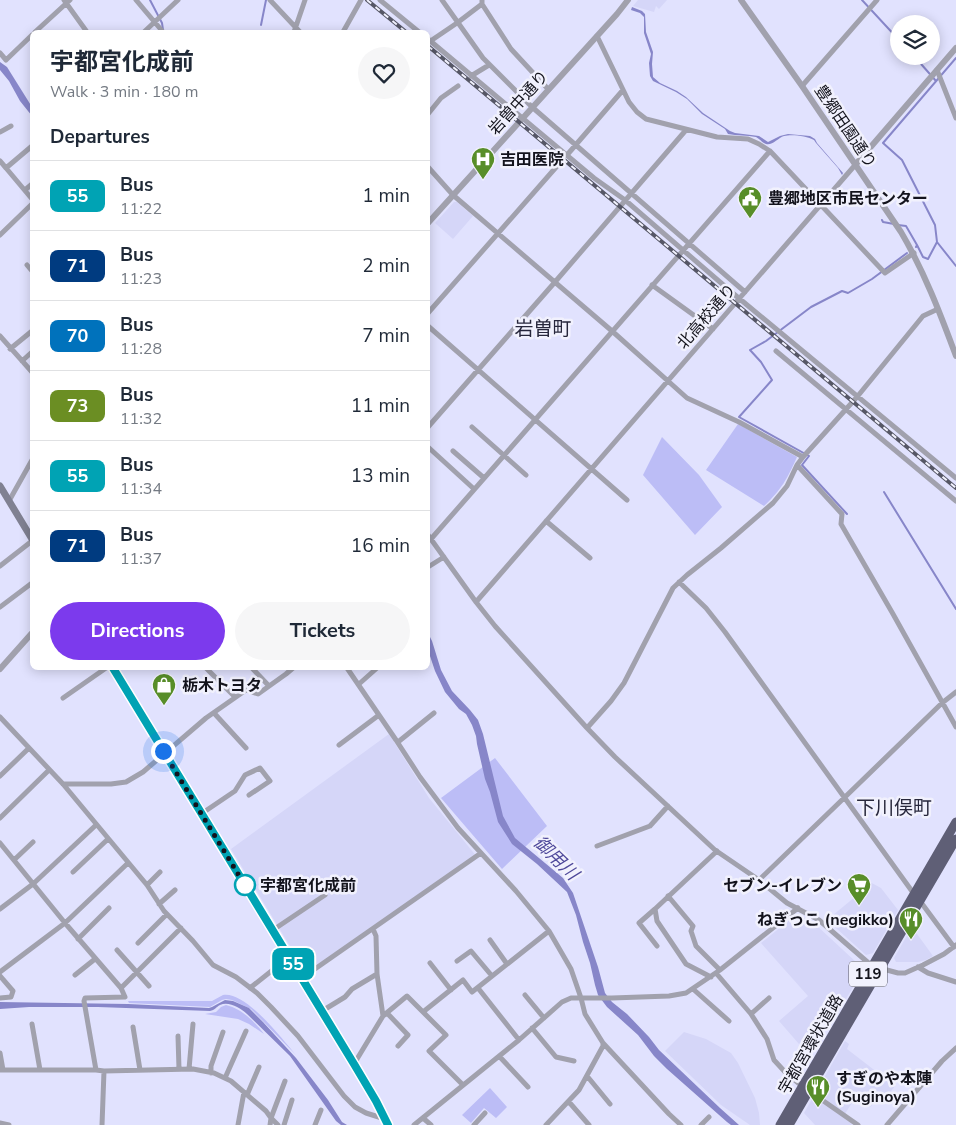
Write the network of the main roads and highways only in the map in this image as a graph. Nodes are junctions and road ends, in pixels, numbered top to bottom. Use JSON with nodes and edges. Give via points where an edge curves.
{"nodes":[{"id":1,"x":0,"y":486,"type":"edge"},
{"id":2,"x":30,"y":537,"type":"edge"},
{"id":3,"x":114,"y":670,"type":"edge"},
{"id":4,"x":956,"y":822,"type":"edge"},
{"id":5,"x":956,"y":839,"type":"edge"},
{"id":6,"x":917,"y":898,"type":"junction"},
{"id":7,"x":806,"y":1088,"type":"junction"},
{"id":8,"x":386,"y":1122,"type":"edge"},
{"id":9,"x":780,"y":1125,"type":"edge"},
{"id":10,"x":789,"y":1125,"type":"edge"}],
"edges":[{"from":1,"to":2,"type":"main road"},
{"from":3,"to":8,"type":"main road"},
{"from":4,"to":6,"type":"highway","name":"宇都宮環状道路","number":"119"},
{"from":5,"to":6,"type":"highway","name":"宇都宮環状道路","number":"119"},
{"from":6,"to":7,"type":"highway","name":"宇都宮環状道路","number":"119"},
{"from":7,"to":9,"type":"highway","name":"宇都宮環状道路","number":"119"},
{"from":7,"to":10,"type":"highway","name":"宇都宮環状道路","number":"119"}]}
